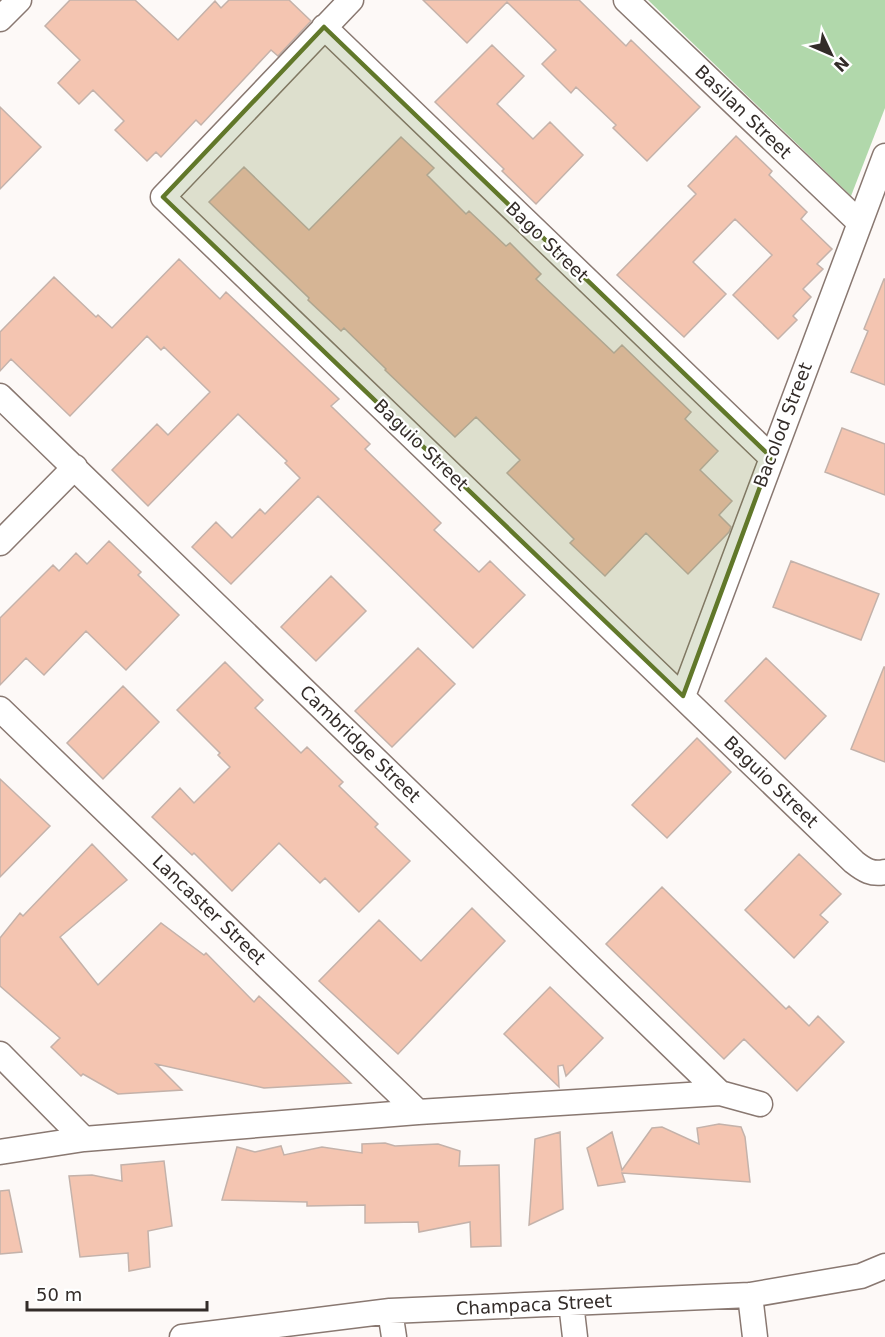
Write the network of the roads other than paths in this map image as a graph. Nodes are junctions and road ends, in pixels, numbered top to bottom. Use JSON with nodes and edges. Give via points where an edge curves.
{"nodes":[{"id":1,"x":19,"y":0,"type":"edge"},
{"id":2,"x":351,"y":0,"type":"edge"},
{"id":3,"x":626,"y":0,"type":"edge"},
{"id":4,"x":0,"y":19,"type":"edge"},
{"id":5,"x":324,"y":27,"type":"junction"},
{"id":6,"x":885,"y":156,"type":"edge"},
{"id":7,"x":860,"y":223,"type":"junction"},
{"id":8,"x":0,"y":396,"type":"edge"},
{"id":9,"x":771,"y":457,"type":"junction"},
{"id":10,"x":75,"y":467,"type":"junction"},
{"id":11,"x":0,"y":543,"type":"edge"},
{"id":12,"x":683,"y":696,"type":"junction"},
{"id":13,"x":0,"y":708,"type":"edge"},
{"id":14,"x":882,"y":873,"type":"edge"},
{"id":15,"x":0,"y":1054,"type":"edge"},
{"id":16,"x":720,"y":1093,"type":"junction"},
{"id":17,"x":760,"y":1104,"type":"dead end"},
{"id":18,"x":418,"y":1112,"type":"junction"},
{"id":19,"x":84,"y":1139,"type":"junction"},
{"id":20,"x":0,"y":1152,"type":"edge"},
{"id":21,"x":885,"y":1266,"type":"edge"},
{"id":22,"x":750,"y":1295,"type":"junction"},
{"id":23,"x":571,"y":1303,"type":"junction"},
{"id":24,"x":390,"y":1311,"type":"junction"},
{"id":25,"x":211,"y":1335,"type":"edge"},
{"id":26,"x":182,"y":1337,"type":"edge"},
{"id":27,"x":394,"y":1337,"type":"edge"},
{"id":28,"x":575,"y":1337,"type":"edge"},
{"id":29,"x":755,"y":1337,"type":"edge"}],
"edges":[{"from":1,"to":4,"type":"street"},
{"from":2,"to":5,"type":"street","name":"Baguio Street"},
{"from":3,"to":7,"type":"street","name":"Basilan Street"},
{"from":5,"to":9,"type":"street","name":"Bago Street"},
{"from":5,"to":12,"type":"street","name":"Baguio Street","via":[[164,196]]},
{"from":6,"to":7,"type":"street","name":"Bacolod Street"},
{"from":7,"to":9,"type":"street","name":"Bacolod Street"},
{"from":8,"to":10,"type":"street","name":"Cambridge Street"},
{"from":9,"to":12,"type":"street","name":"Bacolod Street"},
{"from":10,"to":11,"type":"street"},
{"from":10,"to":16,"type":"street","name":"Cambridge Street"},
{"from":12,"to":14,"type":"street","name":"Baguio Street","via":[[854,862],[865,871]]},
{"from":13,"to":18,"type":"street","name":"Lancaster Street"},
{"from":15,"to":19,"type":"street"},
{"from":16,"to":17,"type":"street","name":"Cambridge Street"},
{"from":16,"to":18,"type":"street","name":"Cambridge Street"},
{"from":18,"to":19,"type":"street","name":"Cambridge Street"},
{"from":19,"to":20,"type":"street","name":"Cambridge Street"},
{"from":21,"to":22,"type":"street","name":"Champaca Street","via":[[861,1276]]},
{"from":22,"to":23,"type":"street","name":"Champaca Street"},
{"from":22,"to":29,"type":"street"},
{"from":23,"to":24,"type":"street","name":"Champaca Street"},
{"from":23,"to":28,"type":"street"},
{"from":24,"to":25,"type":"street","name":"Champaca Street"},
{"from":24,"to":27,"type":"street"},
{"from":25,"to":26,"type":"street","name":"Champaca Street"}]}
